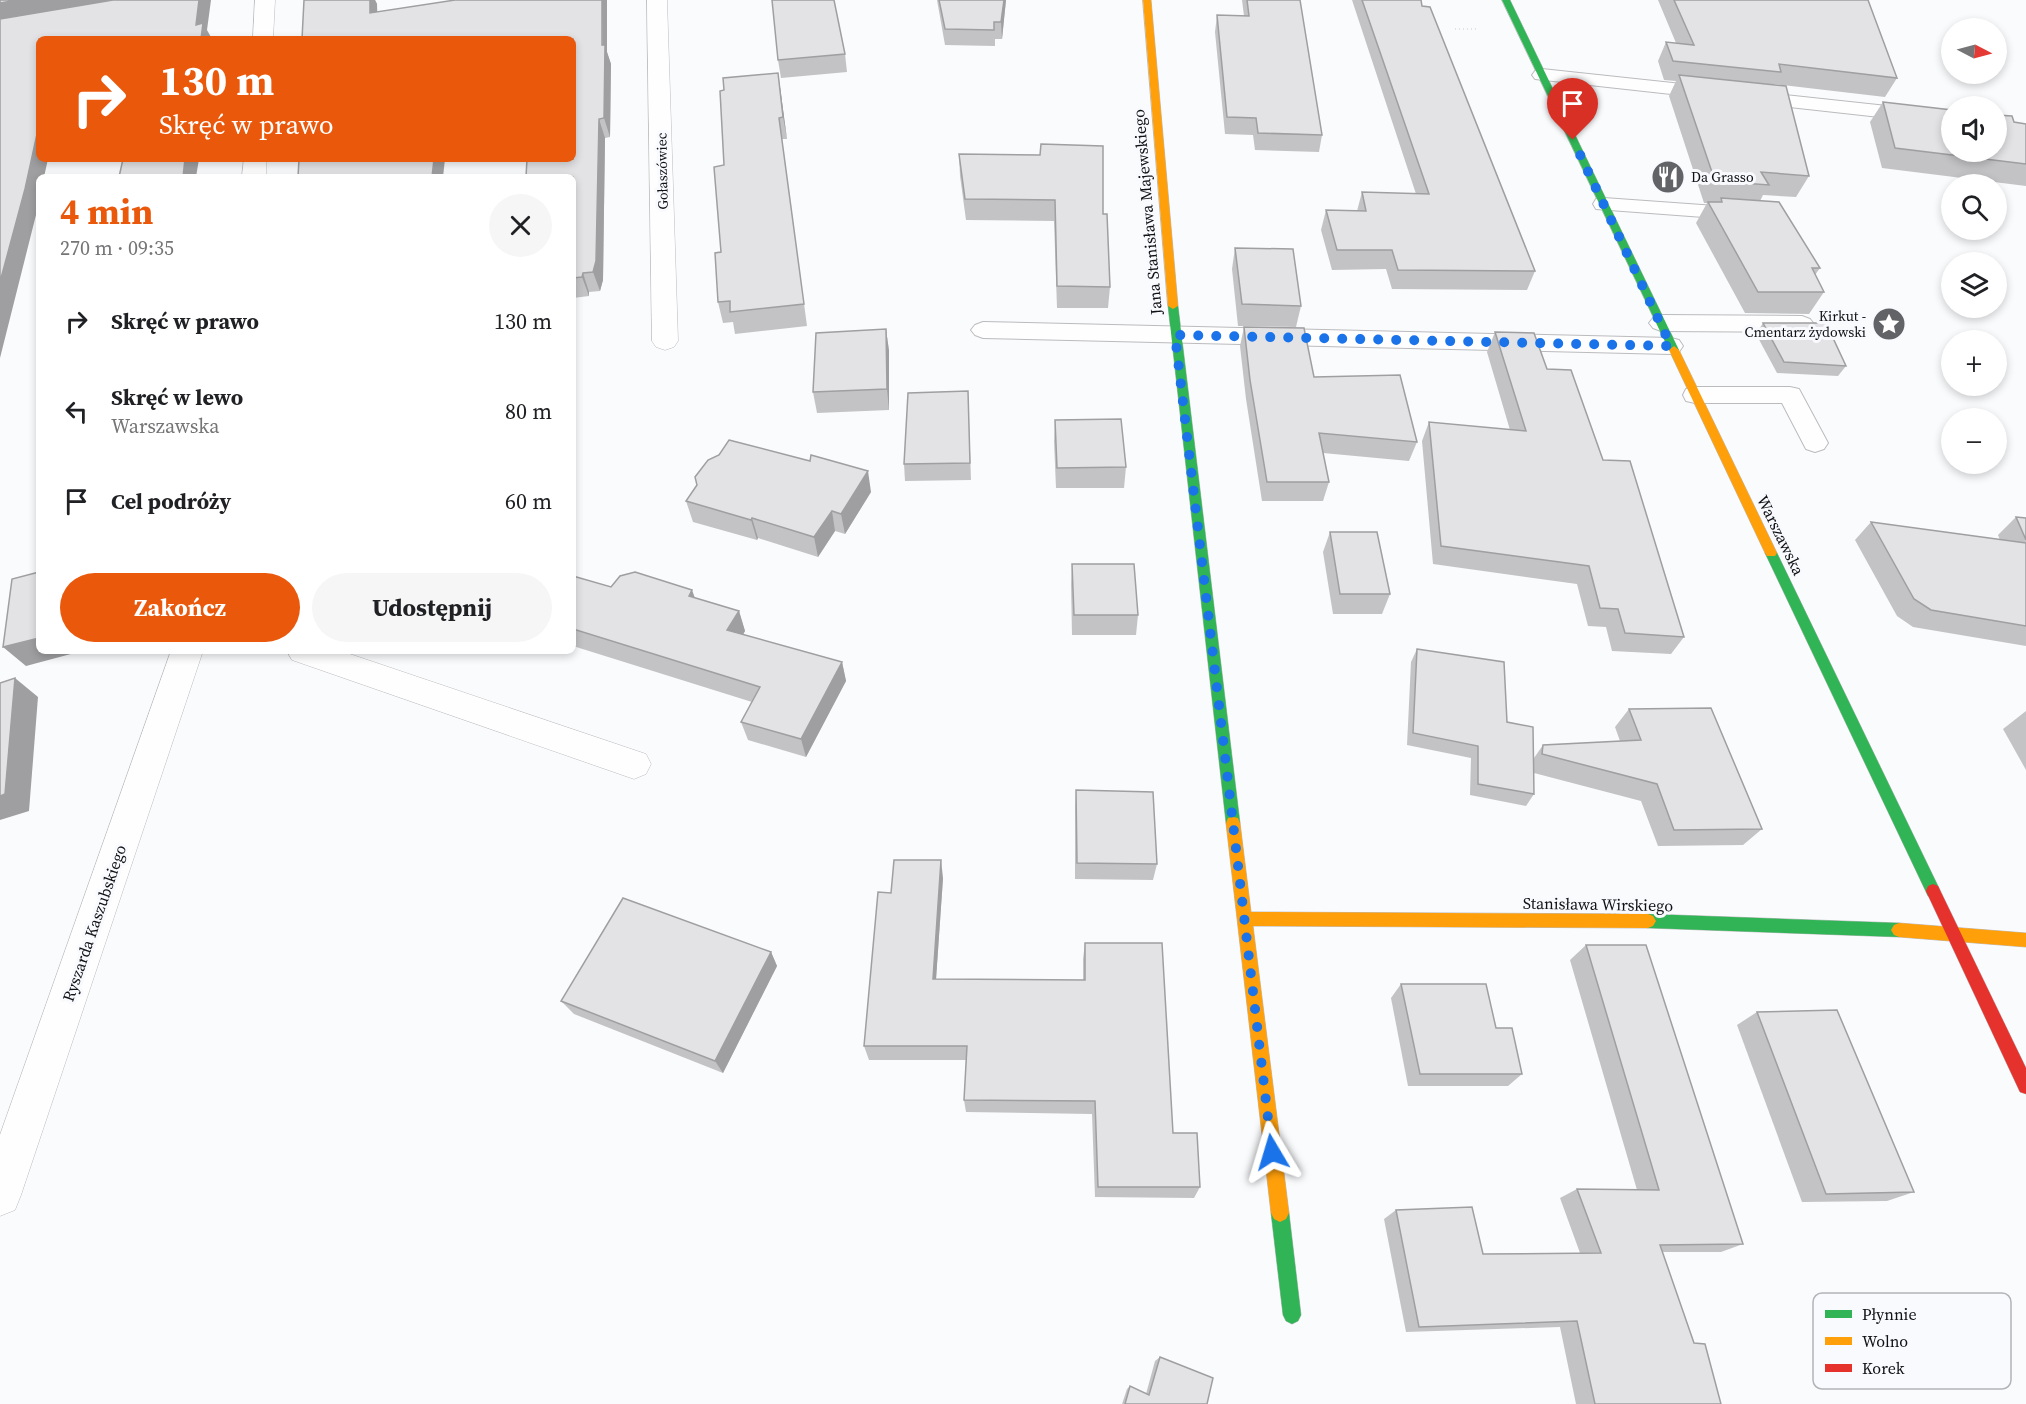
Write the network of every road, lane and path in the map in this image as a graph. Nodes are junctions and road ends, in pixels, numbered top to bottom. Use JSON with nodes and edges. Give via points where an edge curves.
{"nodes":[{"id":1,"x":265,"y":0,"type":"edge"},
{"id":2,"x":657,"y":0,"type":"edge"},
{"id":3,"x":1147,"y":0,"type":"edge"},
{"id":4,"x":1506,"y":0,"type":"edge"},
{"id":5,"x":1455,"y":29,"type":"dead end"},
{"id":6,"x":1478,"y":29,"type":"dead end"},
{"id":7,"x":263,"y":36,"type":"edge"},
{"id":8,"x":1542,"y":75,"type":"junction"},
{"id":9,"x":1941,"y":118,"type":"edge"},
{"id":10,"x":1604,"y":204,"type":"junction"},
{"id":11,"x":1760,"y":215,"type":"edge"},
{"id":12,"x":1661,"y":323,"type":"junction"},
{"id":13,"x":1827,"y":324,"type":"edge"},
{"id":14,"x":983,"y":330,"type":"dead end"},
{"id":15,"x":1175,"y":335,"type":"junction"},
{"id":16,"x":665,"y":341,"type":"dead end"},
{"id":17,"x":1671,"y":346,"type":"junction"},
{"id":18,"x":1695,"y":395,"type":"junction"},
{"id":19,"x":1815,"y":443,"type":"dead end"},
{"id":20,"x":186,"y":654,"type":"edge"},
{"id":21,"x":312,"y":654,"type":"edge"},
{"id":22,"x":634,"y":765,"type":"dead end"},
{"id":23,"x":1243,"y":919,"type":"junction"},
{"id":24,"x":1952,"y":932,"type":"junction"},
{"id":25,"x":2026,"y":940,"type":"edge"},
{"id":26,"x":2026,"y":1086,"type":"edge"},
{"id":27,"x":0,"y":1195,"type":"edge"},
{"id":28,"x":1292,"y":1315,"type":"dead end"}],
"edges":[{"from":1,"to":7,"type":"street"},
{"from":2,"to":16,"type":"street","name":"Gołaszówiec"},
{"from":3,"to":15,"type":"street","name":"Jana Stanisława Majewskiego"},
{"from":4,"to":8,"type":"street","name":"Warszawska"},
{"from":5,"to":6,"type":"path"},
{"from":8,"to":9,"type":"lane"},
{"from":8,"to":10,"type":"street","name":"Warszawska"},
{"from":10,"to":11,"type":"lane"},
{"from":10,"to":12,"type":"street","name":"Warszawska"},
{"from":12,"to":13,"type":"lane"},
{"from":12,"to":17,"type":"street","name":"Warszawska"},
{"from":14,"to":15,"type":"lane"},
{"from":15,"to":17,"type":"lane"},
{"from":15,"to":23,"type":"street","name":"Jana Stanisława Majewskiego"},
{"from":17,"to":18,"type":"street","name":"Warszawska"},
{"from":18,"to":19,"type":"lane","via":[[1790,395]]},
{"from":18,"to":24,"type":"street","name":"Warszawska"},
{"from":20,"to":27,"type":"street","name":"Ryszarda Kaszubskiego"},
{"from":21,"to":22,"type":"street"},
{"from":23,"to":24,"type":"street","name":"Stanisława Wirskiego","via":[[1605,920],[1843,925]]},
{"from":23,"to":28,"type":"street","name":"Jana Stanisława Majewskiego"},
{"from":24,"to":25,"type":"street","name":"Stanisława Wirskiego"},
{"from":24,"to":26,"type":"street","name":"Warszawska"}]}
